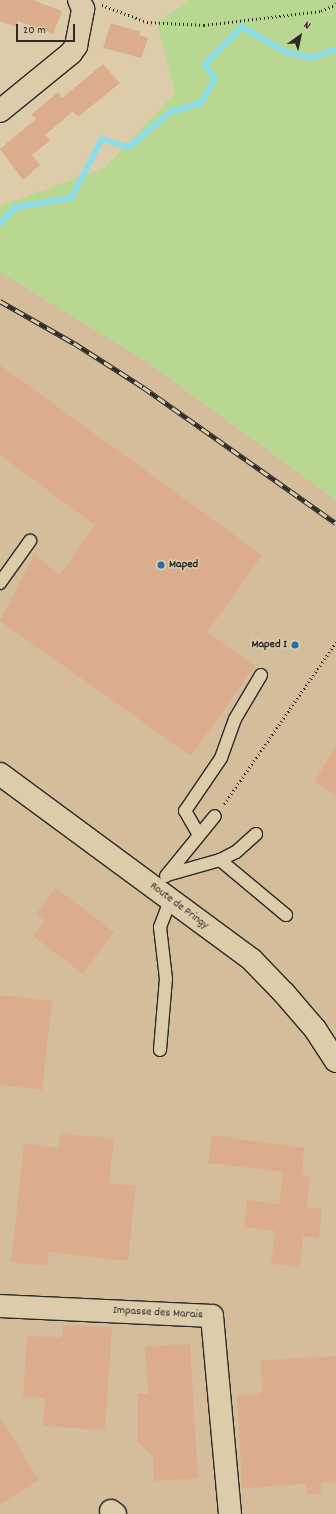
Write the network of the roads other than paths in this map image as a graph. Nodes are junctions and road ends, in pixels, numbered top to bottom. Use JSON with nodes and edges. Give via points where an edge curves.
{"nodes":[{"id":1,"x":81,"y":4,"type":"edge"},
{"id":2,"x":0,"y":111,"type":"edge"},
{"id":3,"x":30,"y":541,"type":"dead end"},
{"id":4,"x":0,"y":583,"type":"edge"},
{"id":5,"x":261,"y":675,"type":"dead end"},
{"id":6,"x":0,"y":774,"type":"edge"},
{"id":7,"x":215,"y":816,"type":"road end"},
{"id":8,"x":256,"y":834,"type":"dead end"},
{"id":9,"x":200,"y":835,"type":"junction"},
{"id":10,"x":220,"y":860,"type":"junction"},
{"id":11,"x":165,"y":887,"type":"junction"},
{"id":12,"x":286,"y":915,"type":"dead end"},
{"id":13,"x":160,"y":1050,"type":"dead end"},
{"id":14,"x":336,"y":1060,"type":"edge"},
{"id":15,"x":0,"y":1306,"type":"edge"},
{"id":16,"x":230,"y":1514,"type":"edge"}],
"edges":[{"from":1,"to":2,"type":"street","via":[[76,46]]},
{"from":3,"to":4,"type":"lane"},
{"from":5,"to":9,"type":"lane","via":[[235,719],[221,758],[186,811]]},
{"from":6,"to":11,"type":"street","name":"Route de Pringy"},
{"from":7,"to":9,"type":"lane"},
{"from":8,"to":10,"type":"lane","via":[[236,852]]},
{"from":9,"to":11,"type":"lane"},
{"from":10,"to":11,"type":"lane"},
{"from":10,"to":12,"type":"lane"},
{"from":11,"to":13,"type":"lane","via":[[160,927],[166,979]]},
{"from":11,"to":14,"type":"street","name":"Route de Pringy","via":[[252,960],[315,1029]]},
{"from":15,"to":16,"type":"street","name":"Impasse des Marais","via":[[212,1316]]}]}
